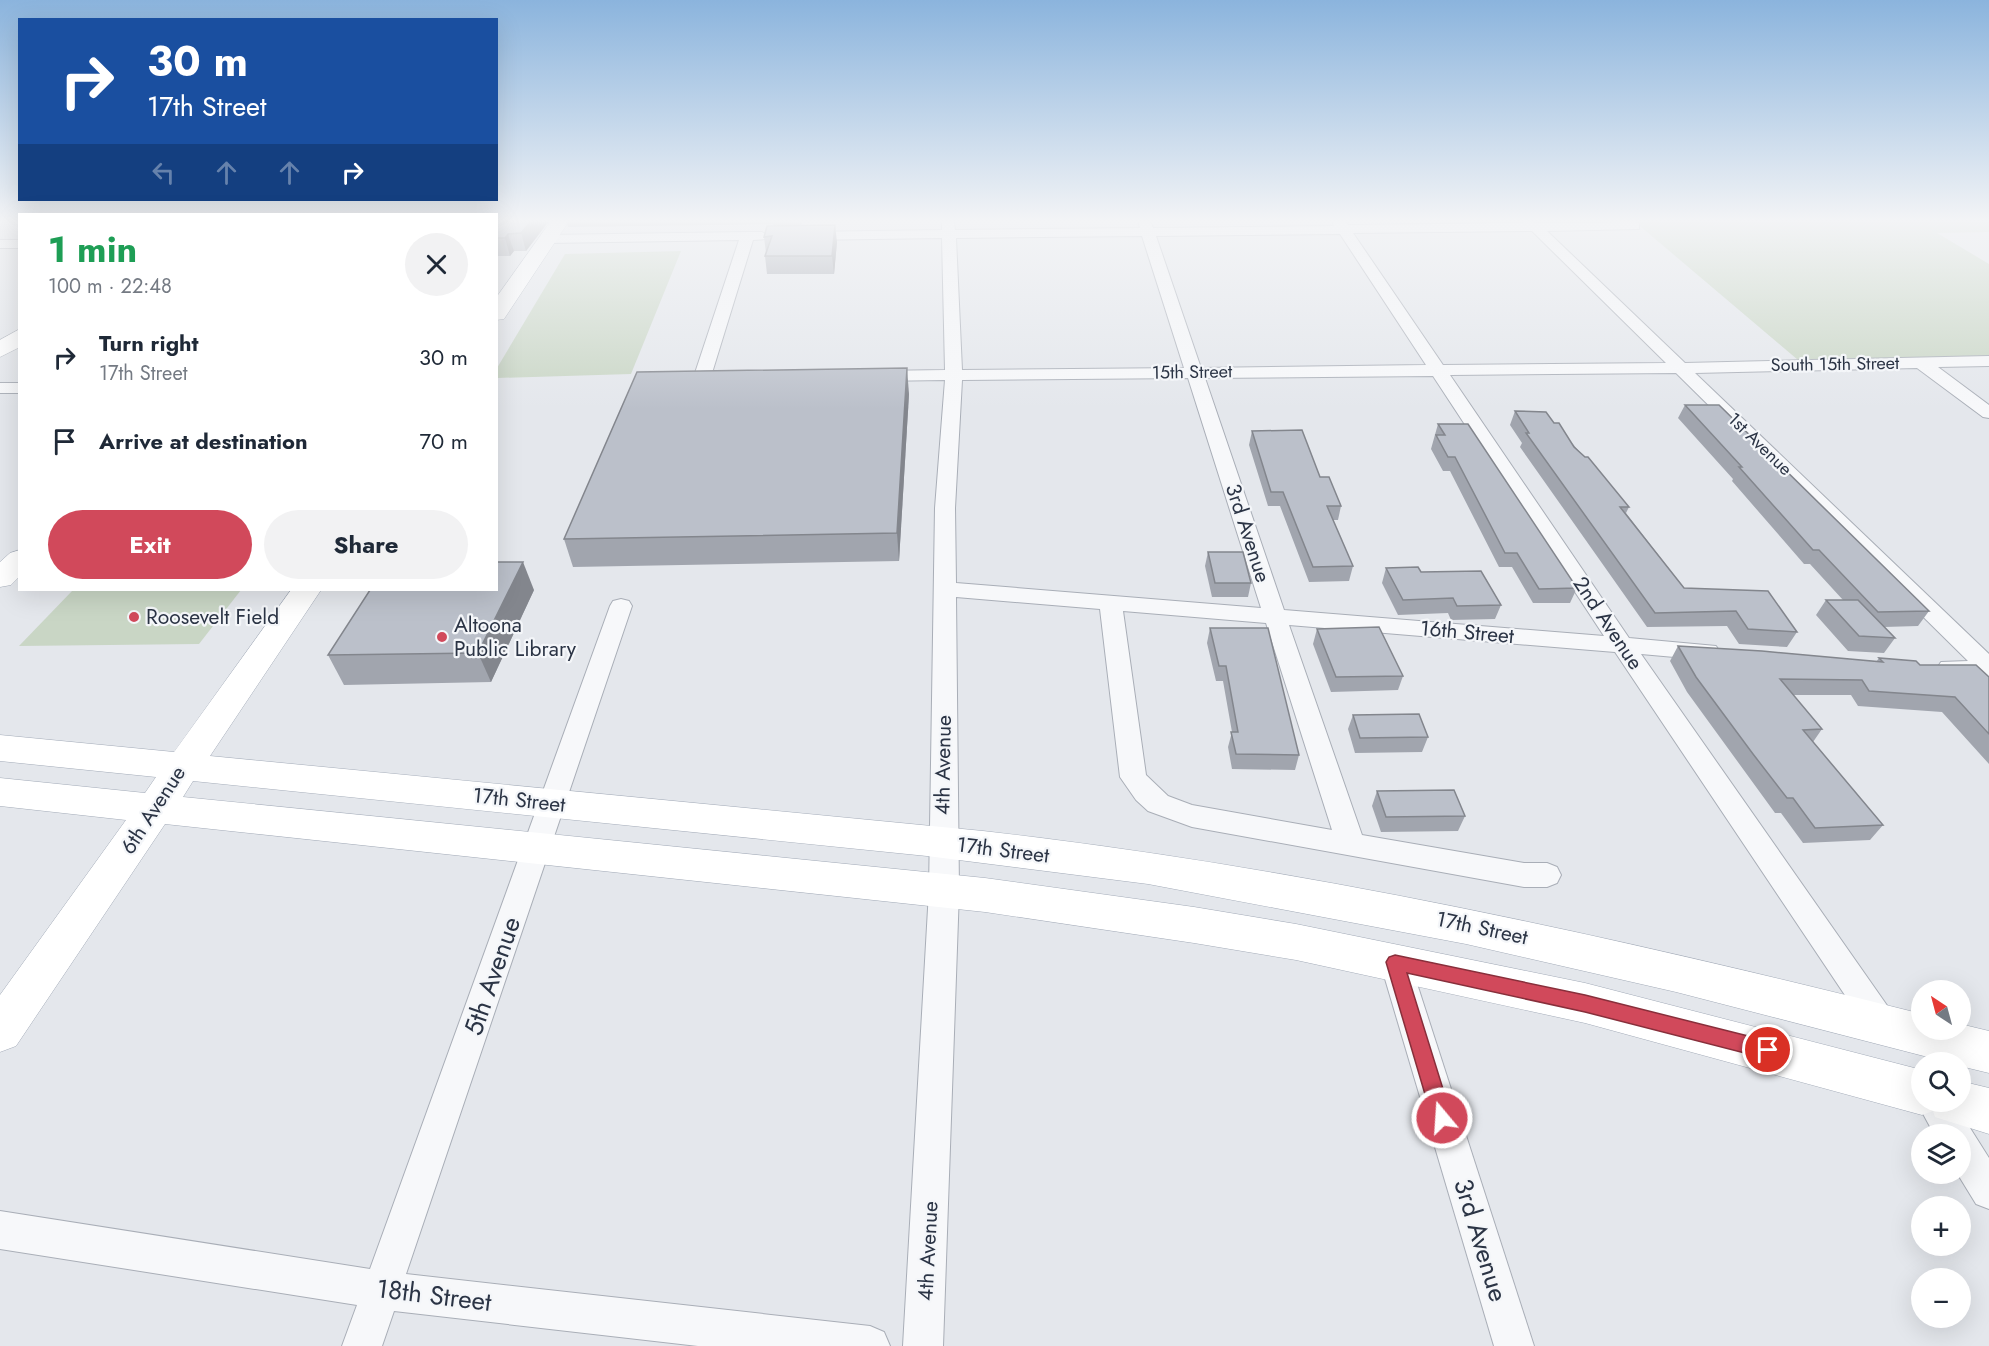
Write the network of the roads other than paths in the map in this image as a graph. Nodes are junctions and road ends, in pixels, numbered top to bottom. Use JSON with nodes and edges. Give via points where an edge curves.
{"nodes":[{"id":1,"x":517,"y":284,"type":"edge"},
{"id":2,"x":732,"y":284,"type":"edge"},
{"id":3,"x":950,"y":284,"type":"edge"},
{"id":4,"x":1166,"y":284,"type":"edge"},
{"id":5,"x":1381,"y":284,"type":"edge"},
{"id":6,"x":1594,"y":284,"type":"edge"},
{"id":7,"x":498,"y":311,"type":"edge"},
{"id":8,"x":18,"y":337,"type":"edge"},
{"id":9,"x":0,"y":350,"type":"edge"},
{"id":10,"x":1989,"y":361,"type":"edge"},
{"id":11,"x":1920,"y":362,"type":"junction"},
{"id":12,"x":1682,"y":368,"type":"junction"},
{"id":13,"x":1439,"y":370,"type":"junction"},
{"id":14,"x":1196,"y":371,"type":"junction"},
{"id":15,"x":954,"y":375,"type":"junction"},
{"id":16,"x":862,"y":376,"type":"edge"},
{"id":17,"x":748,"y":378,"type":"edge"},
{"id":18,"x":0,"y":388,"type":"edge"},
{"id":19,"x":18,"y":388,"type":"edge"},
{"id":20,"x":1989,"y":413,"type":"edge"},
{"id":21,"x":18,"y":561,"type":"edge"},
{"id":22,"x":0,"y":578,"type":"edge"},
{"id":23,"x":946,"y":589,"type":"junction"},
{"id":24,"x":305,"y":591,"type":"edge"},
{"id":25,"x":1111,"y":603,"type":"junction"},
{"id":26,"x":621,"y":606,"type":"dead end"},
{"id":27,"x":1274,"y":617,"type":"junction"},
{"id":28,"x":1623,"y":646,"type":"junction"},
{"id":29,"x":1727,"y":653,"type":"edge"},
{"id":30,"x":1932,"y":667,"type":"edge"},
{"id":31,"x":1989,"y":670,"type":"edge"},
{"id":32,"x":0,"y":748,"type":"edge"},
{"id":33,"x":182,"y":766,"type":"junction"},
{"id":34,"x":0,"y":792,"type":"edge"},
{"id":35,"x":552,"y":803,"type":"junction"},
{"id":36,"x":156,"y":808,"type":"junction"},
{"id":37,"x":943,"y":843,"type":"junction"},
{"id":38,"x":1351,"y":845,"type":"junction"},
{"id":39,"x":536,"y":849,"type":"junction"},
{"id":40,"x":1547,"y":875,"type":"dead end"},
{"id":41,"x":944,"y":891,"type":"junction"},
{"id":42,"x":1395,"y":962,"type":"junction"},
{"id":43,"x":1882,"y":1024,"type":"junction"},
{"id":44,"x":0,"y":1031,"type":"edge"},
{"id":45,"x":1989,"y":1052,"type":"edge"},
{"id":46,"x":1911,"y":1090,"type":"edge"},
{"id":47,"x":1971,"y":1106,"type":"edge"},
{"id":48,"x":1989,"y":1111,"type":"edge"},
{"id":49,"x":1971,"y":1162,"type":"edge"},
{"id":50,"x":1989,"y":1191,"type":"edge"},
{"id":51,"x":0,"y":1230,"type":"edge"},
{"id":52,"x":382,"y":1290,"type":"junction"},
{"id":53,"x":362,"y":1346,"type":"edge"},
{"id":54,"x":870,"y":1346,"type":"edge"},
{"id":55,"x":923,"y":1346,"type":"edge"},
{"id":56,"x":1514,"y":1346,"type":"edge"}],
"edges":[{"from":1,"to":7,"type":"main road"},
{"from":2,"to":17,"type":"street","via":[[702,379]]},
{"from":3,"to":15,"type":"street","name":"4th Avenue"},
{"from":4,"to":14,"type":"street","name":"3rd Avenue"},
{"from":5,"to":13,"type":"street","name":"2nd Avenue"},
{"from":6,"to":12,"type":"street","name":"1st Avenue"},
{"from":8,"to":9,"type":"main road"},
{"from":10,"to":11,"type":"street","name":"South 15th Street"},
{"from":11,"to":12,"type":"street","name":"South 15th Street"},
{"from":11,"to":20,"type":"street"},
{"from":12,"to":13,"type":"street","name":"15th Street"},
{"from":12,"to":31,"type":"street","name":"1st Avenue"},
{"from":13,"to":14,"type":"street","name":"15th Street"},
{"from":13,"to":28,"type":"street","name":"2nd Avenue"},
{"from":14,"to":15,"type":"street","name":"15th Street"},
{"from":14,"to":27,"type":"street","name":"3rd Avenue"},
{"from":15,"to":16,"type":"street","name":"15th Street"},
{"from":15,"to":23,"type":"street","name":"4th Avenue","via":[[945,508]]},
{"from":18,"to":19,"type":"street"},
{"from":21,"to":22,"type":"main road"},
{"from":23,"to":25,"type":"street","name":"16th Street"},
{"from":23,"to":37,"type":"street","name":"4th Avenue"},
{"from":24,"to":33,"type":"main road","name":"6th Avenue"},
{"from":25,"to":27,"type":"street","name":"16th Street"},
{"from":25,"to":38,"type":"street","via":[[1134,777],[1150,800],[1192,816]]},
{"from":26,"to":35,"type":"street","name":"5th Avenue"},
{"from":27,"to":28,"type":"street","name":"16th Street"},
{"from":27,"to":38,"type":"street","name":"3rd Avenue"},
{"from":28,"to":29,"type":"street","name":"16th Street"},
{"from":28,"to":43,"type":"street","name":"2nd Avenue"},
{"from":30,"to":31,"type":"street"},
{"from":32,"to":33,"type":"main road","name":"17th Street"},
{"from":33,"to":35,"type":"main road","name":"17th Street"},
{"from":33,"to":36,"type":"main road","name":"6th Avenue"},
{"from":34,"to":36,"type":"main road"},
{"from":35,"to":37,"type":"main road","name":"17th Street","via":[[895,835]]},
{"from":35,"to":39,"type":"street","name":"5th Avenue"},
{"from":36,"to":39,"type":"main road"},
{"from":36,"to":44,"type":"main road","name":"6th Avenue"},
{"from":37,"to":41,"type":"street","name":"4th Avenue"},
{"from":37,"to":43,"type":"main road","name":"17th Street","via":[[1142,867],[1365,904],[1592,953]]},
{"from":38,"to":40,"type":"street","via":[[1524,875]]},
{"from":39,"to":41,"type":"main road"},
{"from":39,"to":52,"type":"street","name":"5th Avenue"},
{"from":41,"to":42,"type":"main road","via":[[1183,923]]},
{"from":41,"to":55,"type":"street","name":"4th Avenue"},
{"from":42,"to":46,"type":"main road","via":[[1585,1003]]},
{"from":42,"to":56,"type":"street","name":"3rd Avenue"},
{"from":43,"to":45,"type":"main road","name":"17th Street"},
{"from":47,"to":48,"type":"main road"},
{"from":49,"to":50,"type":"street"},
{"from":51,"to":52,"type":"street","name":"18th Street"},
{"from":52,"to":53,"type":"street","name":"5th Avenue"},
{"from":52,"to":54,"type":"street","name":"18th Street"}]}
